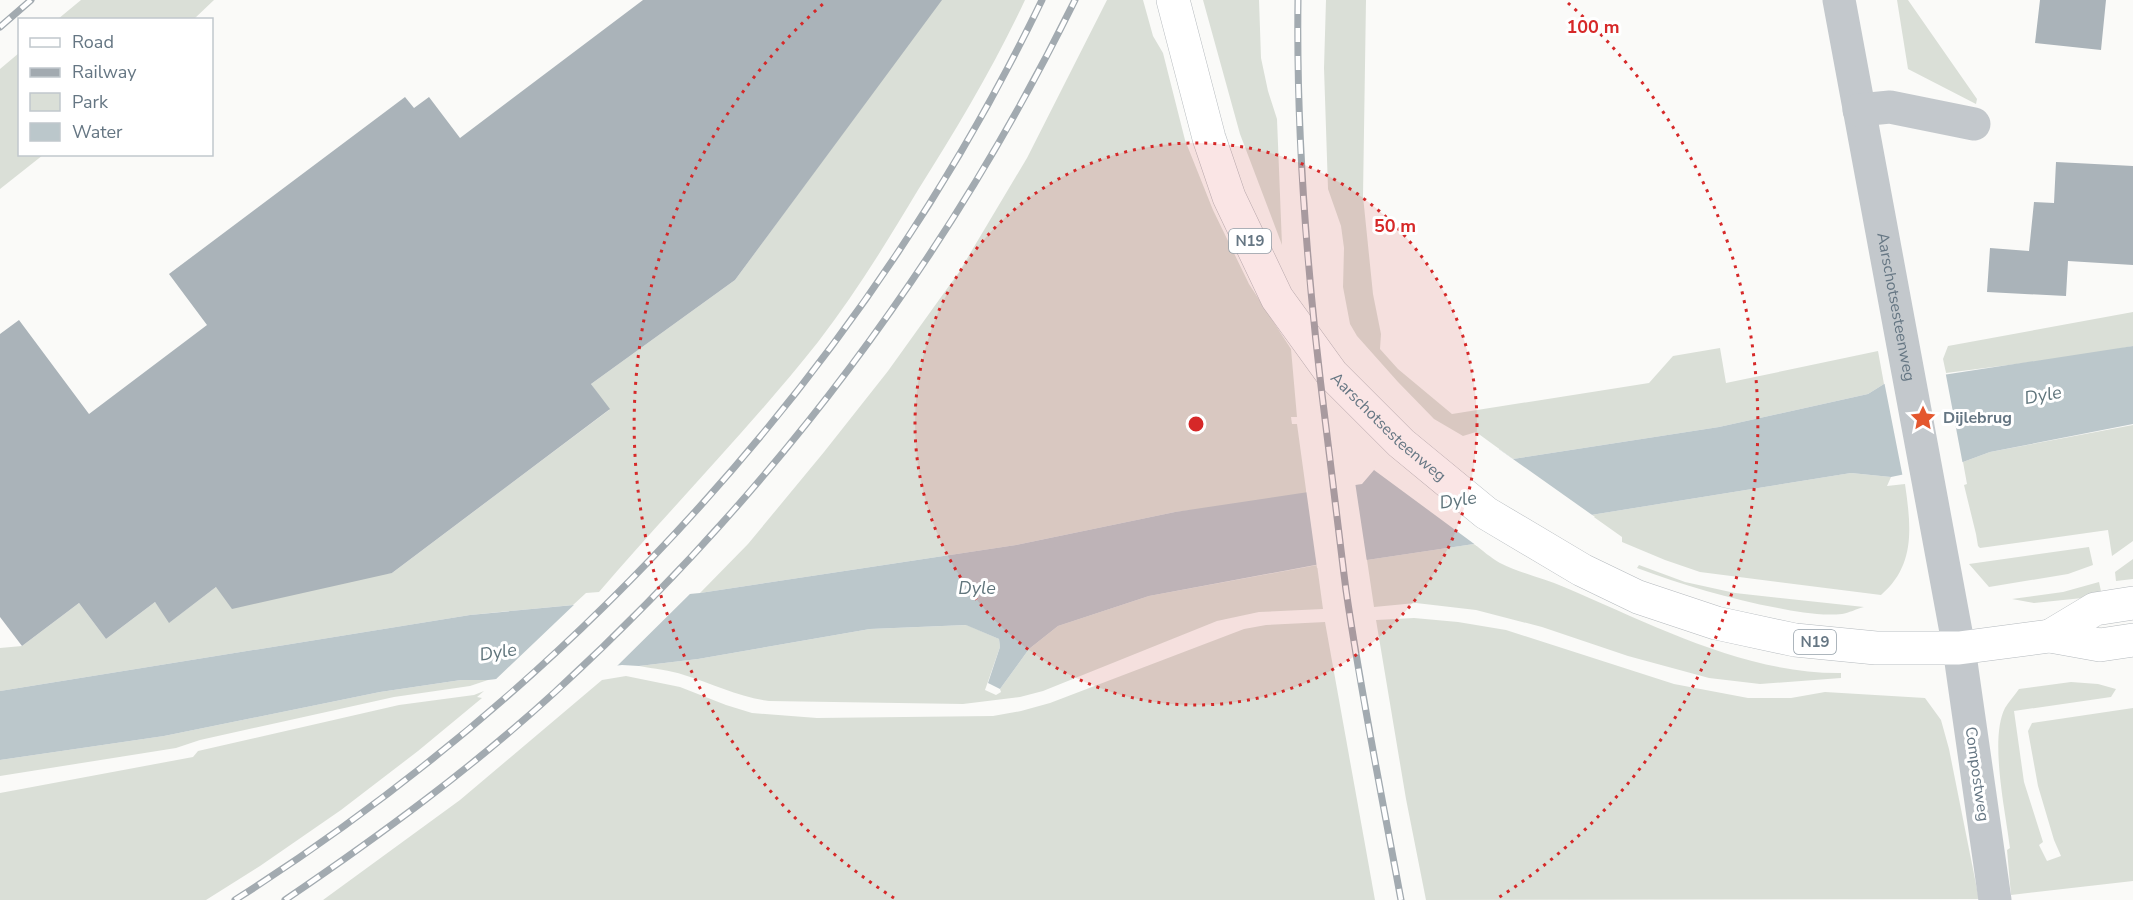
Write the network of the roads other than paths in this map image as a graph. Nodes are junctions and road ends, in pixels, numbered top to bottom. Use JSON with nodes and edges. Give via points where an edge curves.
{"nodes":[{"id":1,"x":1173,"y":0,"type":"edge"},
{"id":2,"x":1839,"y":0,"type":"edge"},
{"id":3,"x":1859,"y":110,"type":"junction"},
{"id":4,"x":1974,"y":124,"type":"dead end"},
{"id":5,"x":2133,"y":603,"type":"edge"},
{"id":6,"x":2050,"y":636,"type":"junction"},
{"id":7,"x":2133,"y":640,"type":"edge"},
{"id":8,"x":1959,"y":648,"type":"junction"},
{"id":9,"x":1995,"y":900,"type":"edge"}],
"edges":[{"from":1,"to":8,"type":"main road","name":"Aarschotsesteenweg","number":"N19","via":[[1228,197],[1277,298],[1332,374],[1401,442],[1486,513],[1582,570],[1638,597],[1716,623],[1795,640],[1876,648]]},
{"from":2,"to":3,"type":"street","name":"Aarschotsesteenweg"},
{"from":3,"to":4,"type":"street","via":[[1890,107]]},
{"from":3,"to":8,"type":"street","name":"Aarschotsesteenweg"},
{"from":5,"to":6,"type":"main road","name":"Aarschotsesteenweg","number":"N19","via":[[2095,609]]},
{"from":6,"to":7,"type":"main road","name":"Aarschotsesteenweg","number":"N19","via":[[2100,645]]},
{"from":6,"to":8,"type":"main road","name":"Aarschotsesteenweg","number":"N19"},
{"from":8,"to":9,"type":"street","name":"Compostweg"}]}
